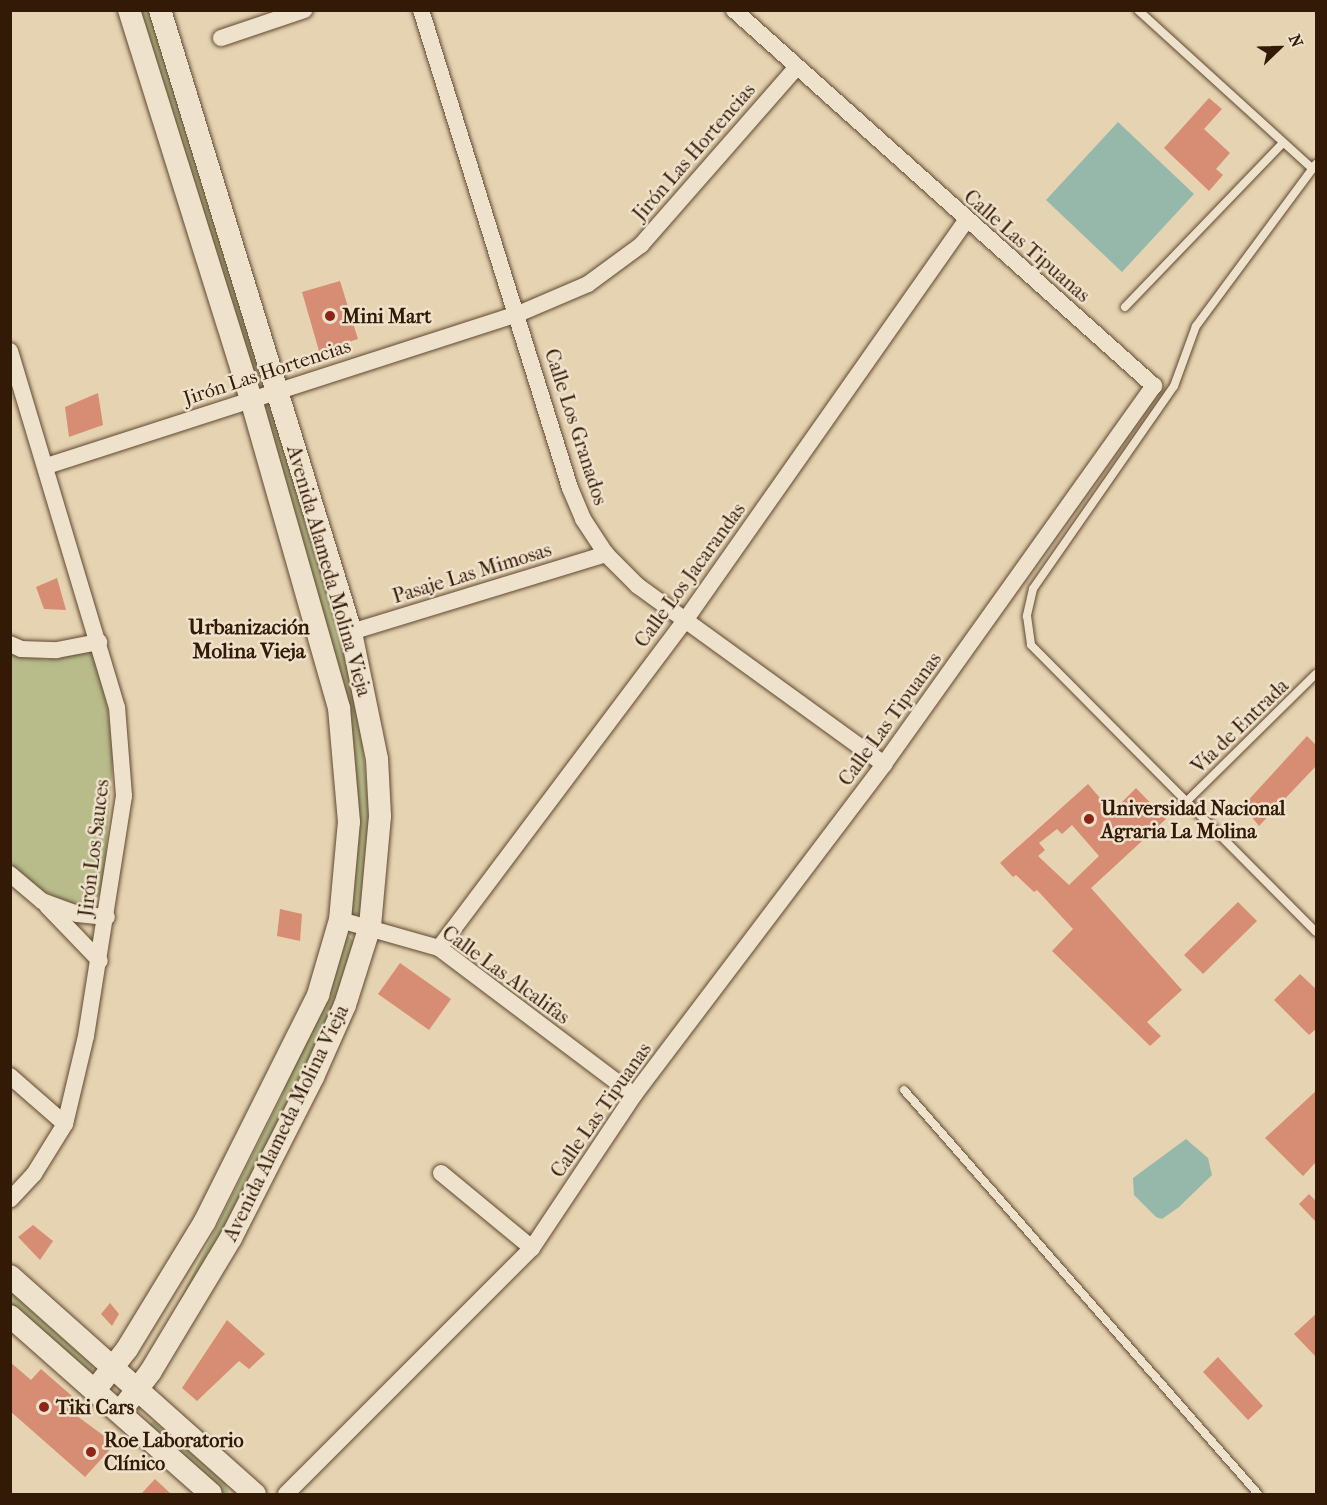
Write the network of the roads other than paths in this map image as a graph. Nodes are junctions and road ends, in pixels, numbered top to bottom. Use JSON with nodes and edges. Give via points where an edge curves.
{"nodes":[{"id":1,"x":129,"y":10,"type":"edge"},
{"id":2,"x":159,"y":10,"type":"edge"},
{"id":3,"x":304,"y":10,"type":"edge"},
{"id":4,"x":421,"y":10,"type":"edge"},
{"id":5,"x":734,"y":10,"type":"edge"},
{"id":6,"x":1138,"y":10,"type":"edge"},
{"id":7,"x":221,"y":38,"type":"dead end"},
{"id":8,"x":796,"y":68,"type":"junction"},
{"id":9,"x":1283,"y":143,"type":"junction"},
{"id":10,"x":1315,"y":166,"type":"edge"},
{"id":11,"x":966,"y":221,"type":"junction"},
{"id":12,"x":1125,"y":307,"type":"dead end"},
{"id":13,"x":518,"y":314,"type":"junction"},
{"id":14,"x":10,"y":351,"type":"edge"},
{"id":15,"x":277,"y":391,"type":"junction"},
{"id":16,"x":251,"y":399,"type":"junction"},
{"id":17,"x":47,"y":466,"type":"junction"},
{"id":18,"x":606,"y":554,"type":"junction"},
{"id":19,"x":686,"y":619,"type":"junction"},
{"id":20,"x":351,"y":632,"type":"junction"},
{"id":21,"x":99,"y":642,"type":"junction"},
{"id":22,"x":10,"y":644,"type":"edge"},
{"id":23,"x":1317,"y":674,"type":"edge"},
{"id":24,"x":884,"y":764,"type":"junction"},
{"id":25,"x":1187,"y":801,"type":"junction"},
{"id":26,"x":10,"y":873,"type":"edge"},
{"id":27,"x":42,"y":901,"type":"junction"},
{"id":28,"x":107,"y":918,"type":"junction"},
{"id":29,"x":340,"y":920,"type":"junction"},
{"id":30,"x":370,"y":926,"type":"junction"},
{"id":31,"x":1317,"y":932,"type":"edge"},
{"id":32,"x":439,"y":948,"type":"junction"},
{"id":33,"x":100,"y":960,"type":"junction"},
{"id":34,"x":10,"y":1076,"type":"edge"},
{"id":35,"x":904,"y":1090,"type":"dead end"},
{"id":36,"x":634,"y":1095,"type":"junction"},
{"id":37,"x":64,"y":1124,"type":"junction"},
{"id":38,"x":441,"y":1173,"type":"dead end"},
{"id":39,"x":10,"y":1200,"type":"edge"},
{"id":40,"x":532,"y":1248,"type":"junction"},
{"id":41,"x":10,"y":1276,"type":"edge"},
{"id":42,"x":158,"y":1299,"type":"junction"},
{"id":43,"x":10,"y":1316,"type":"edge"},
{"id":44,"x":184,"y":1318,"type":"junction"},
{"id":45,"x":114,"y":1368,"type":"junction"},
{"id":46,"x":138,"y":1388,"type":"junction"},
{"id":47,"x":95,"y":1390,"type":"junction"},
{"id":48,"x":120,"y":1412,"type":"junction"},
{"id":49,"x":180,"y":1424,"type":"junction"},
{"id":50,"x":149,"y":1438,"type":"junction"},
{"id":51,"x":249,"y":1491,"type":"edge"},
{"id":52,"x":211,"y":1494,"type":"edge"},
{"id":53,"x":286,"y":1494,"type":"edge"},
{"id":54,"x":1258,"y":1494,"type":"edge"}],
"edges":[{"from":1,"to":16,"type":"street","name":"Avenida Alameda Molina Vieja"},
{"from":2,"to":15,"type":"street","name":"Avenida Alameda Molina Vieja"},
{"from":3,"to":7,"type":"street"},
{"from":4,"to":13,"type":"street","name":"Calle Los Granados"},
{"from":5,"to":8,"type":"street","name":"Calle Las Tipuanas"},
{"from":6,"to":9,"type":"lane"},
{"from":8,"to":11,"type":"street","name":"Calle Las Tipuanas"},
{"from":8,"to":13,"type":"street","name":"Jirón Las Hortencias","via":[[641,245],[588,284]]},
{"from":9,"to":10,"type":"lane"},
{"from":9,"to":12,"type":"lane"},
{"from":10,"to":25,"type":"lane","via":[[1196,326],[1174,386],[1033,589],[1027,616],[1031,645]]},
{"from":11,"to":19,"type":"street","name":"Calle Los Jacarandas"},
{"from":11,"to":24,"type":"street","name":"Calle Las Tipuanas","via":[[1154,386]]},
{"from":13,"to":15,"type":"street","name":"Jirón Las Hortencias"},
{"from":13,"to":18,"type":"street","name":"Calle Los Granados","via":[[570,488],[583,519]]},
{"from":14,"to":17,"type":"street","name":"Jirón Los Sauces"},
{"from":15,"to":16,"type":"street","name":"Jirón Las Hortencias"},
{"from":15,"to":20,"type":"street","name":"Avenida Alameda Molina Vieja"},
{"from":16,"to":17,"type":"street","name":"Jirón Las Hortencias"},
{"from":16,"to":29,"type":"street","name":"Avenida Alameda Molina Vieja","via":[[339,708],[349,822]]},
{"from":17,"to":21,"type":"street","name":"Jirón Los Sauces"},
{"from":18,"to":19,"type":"street","name":"Calle Los Granados","via":[[638,586]]},
{"from":18,"to":20,"type":"street","name":"Pasaje Las Mimosas"},
{"from":19,"to":24,"type":"street","name":"Calle Los Granados"},
{"from":19,"to":32,"type":"street","name":"Calle Los Jacarandas"},
{"from":20,"to":30,"type":"street","name":"Avenida Alameda Molina Vieja","via":[[377,759],[380,816]]},
{"from":21,"to":22,"type":"street","via":[[57,650],[21,649]]},
{"from":21,"to":28,"type":"street","name":"Jirón Los Sauces","via":[[117,707],[124,771]]},
{"from":23,"to":25,"type":"lane","name":"Vía de Entrada"},
{"from":24,"to":36,"type":"street","name":"Calle Las Tipuanas"},
{"from":25,"to":31,"type":"lane"},
{"from":26,"to":27,"type":"street"},
{"from":27,"to":28,"type":"street","via":[[76,914]]},
{"from":27,"to":33,"type":"street"},
{"from":28,"to":33,"type":"street","name":"Jirón Los Sauces"},
{"from":29,"to":30,"type":"street","name":"Calle Las Alcalifas"},
{"from":29,"to":42,"type":"street","name":"Avenida Alameda Molina Vieja","via":[[318,995],[286,1064],[205,1221]]},
{"from":30,"to":32,"type":"street","name":"Calle Las Alcalifas"},
{"from":30,"to":44,"type":"street","name":"Avenida Alameda Molina Vieja","via":[[345,1005],[313,1077],[231,1238]]},
{"from":32,"to":36,"type":"street","name":"Calle Las Alcalifas"},
{"from":33,"to":37,"type":"street","name":"Jirón Los Sauces"},
{"from":34,"to":37,"type":"street"},
{"from":35,"to":54,"type":"lane"},
{"from":36,"to":40,"type":"street","name":"Calle Las Tipuanas"},
{"from":37,"to":39,"type":"street","name":"Jirón Los Sauces","via":[[34,1174]]},
{"from":38,"to":40,"type":"street"},
{"from":40,"to":53,"type":"street","name":"Calle Las Tipuanas"},
{"from":41,"to":45,"type":"street"},
{"from":42,"to":44,"type":"street"},
{"from":42,"to":45,"type":"street","name":"Avenida Alameda Molina Vieja"},
{"from":43,"to":47,"type":"street"},
{"from":44,"to":46,"type":"street","name":"Avenida Alameda Molina Vieja"},
{"from":45,"to":46,"type":"street"},
{"from":45,"to":47,"type":"street","name":"Avenida Alameda Molina Vieja"},
{"from":46,"to":48,"type":"street","name":"Avenida Alameda Molina Vieja"},
{"from":46,"to":49,"type":"street"},
{"from":47,"to":48,"type":"street"},
{"from":48,"to":50,"type":"street"},
{"from":49,"to":50,"type":"street","via":[[154,1413],[145,1421]]},
{"from":49,"to":51,"type":"street"},
{"from":50,"to":52,"type":"street"}]}
